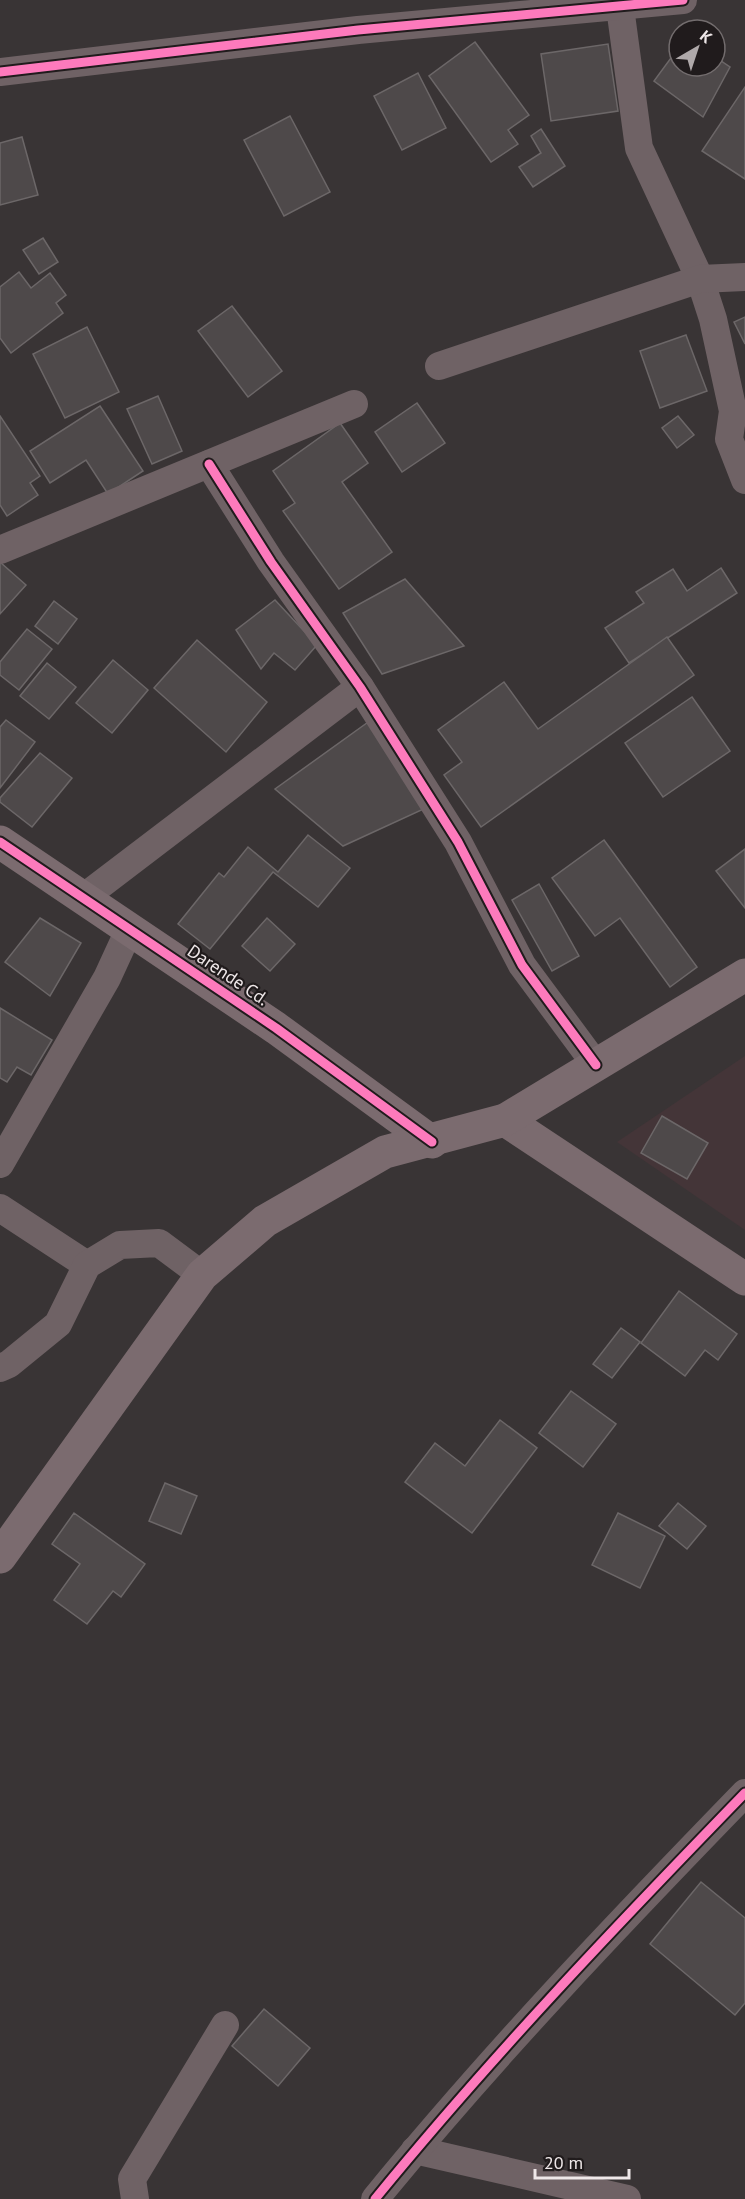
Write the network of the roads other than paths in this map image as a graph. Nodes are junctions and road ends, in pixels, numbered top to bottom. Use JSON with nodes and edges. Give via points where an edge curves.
{"nodes":[{"id":1,"x":683,"y":0,"type":"edge"},
{"id":2,"x":620,"y":3,"type":"edge"},
{"id":3,"x":0,"y":72,"type":"edge"},
{"id":4,"x":745,"y":278,"type":"edge"},
{"id":5,"x":700,"y":279,"type":"junction"},
{"id":6,"x":439,"y":366,"type":"dead end"},
{"id":7,"x":354,"y":404,"type":"dead end"},
{"id":8,"x":209,"y":464,"type":"junction"},
{"id":9,"x":745,"y":480,"type":"edge"},
{"id":10,"x":0,"y":550,"type":"edge"},
{"id":11,"x":360,"y":687,"type":"junction"},
{"id":12,"x":0,"y":842,"type":"edge"},
{"id":13,"x":83,"y":898,"type":"junction"},
{"id":14,"x":130,"y":928,"type":"junction"},
{"id":15,"x":745,"y":975,"type":"edge"},
{"id":16,"x":596,"y":1065,"type":"junction"},
{"id":17,"x":505,"y":1120,"type":"junction"},
{"id":18,"x":432,"y":1142,"type":"junction"},
{"id":19,"x":0,"y":1164,"type":"edge"},
{"id":20,"x":0,"y":1208,"type":"edge"},
{"id":21,"x":87,"y":1264,"type":"junction"},
{"id":22,"x":202,"y":1275,"type":"junction"},
{"id":23,"x":745,"y":1279,"type":"edge"},
{"id":24,"x":0,"y":1368,"type":"edge"},
{"id":25,"x":0,"y":1557,"type":"edge"},
{"id":26,"x":745,"y":1793,"type":"edge"},
{"id":27,"x":225,"y":2025,"type":"dead end"},
{"id":28,"x":415,"y":2150,"type":"junction"},
{"id":29,"x":135,"y":2199,"type":"edge"},
{"id":30,"x":375,"y":2199,"type":"edge"},
{"id":31,"x":627,"y":2199,"type":"edge"}],
"edges":[{"from":1,"to":2,"type":"street"},
{"from":2,"to":3,"type":"street"},
{"from":2,"to":5,"type":"street","via":[[639,148]]},
{"from":4,"to":5,"type":"street"},
{"from":5,"to":6,"type":"street"},
{"from":5,"to":9,"type":"street","via":[[733,411],[729,440]]},
{"from":7,"to":8,"type":"street"},
{"from":8,"to":10,"type":"street"},
{"from":8,"to":11,"type":"street","via":[[271,562]]},
{"from":11,"to":13,"type":"street"},
{"from":11,"to":16,"type":"street","via":[[458,842],[522,965]]},
{"from":12,"to":13,"type":"main road","name":"Darende Cd."},
{"from":13,"to":14,"type":"main road","name":"Darende Cd."},
{"from":14,"to":18,"type":"main road","name":"Darende Cd."},
{"from":14,"to":19,"type":"street","via":[[107,978]]},
{"from":15,"to":16,"type":"main road"},
{"from":16,"to":17,"type":"main road"},
{"from":17,"to":18,"type":"main road"},
{"from":17,"to":23,"type":"main road"},
{"from":18,"to":22,"type":"main road","via":[[385,1152],[265,1221]]},
{"from":20,"to":21,"type":"street"},
{"from":21,"to":22,"type":"street","via":[[120,1245],[159,1243]]},
{"from":21,"to":24,"type":"street","via":[[58,1324]]},
{"from":22,"to":25,"type":"main road"},
{"from":26,"to":28,"type":"street","via":[[601,1941]]},
{"from":27,"to":29,"type":"street","via":[[132,2179]]},
{"from":28,"to":30,"type":"street"},
{"from":28,"to":31,"type":"street"}]}
